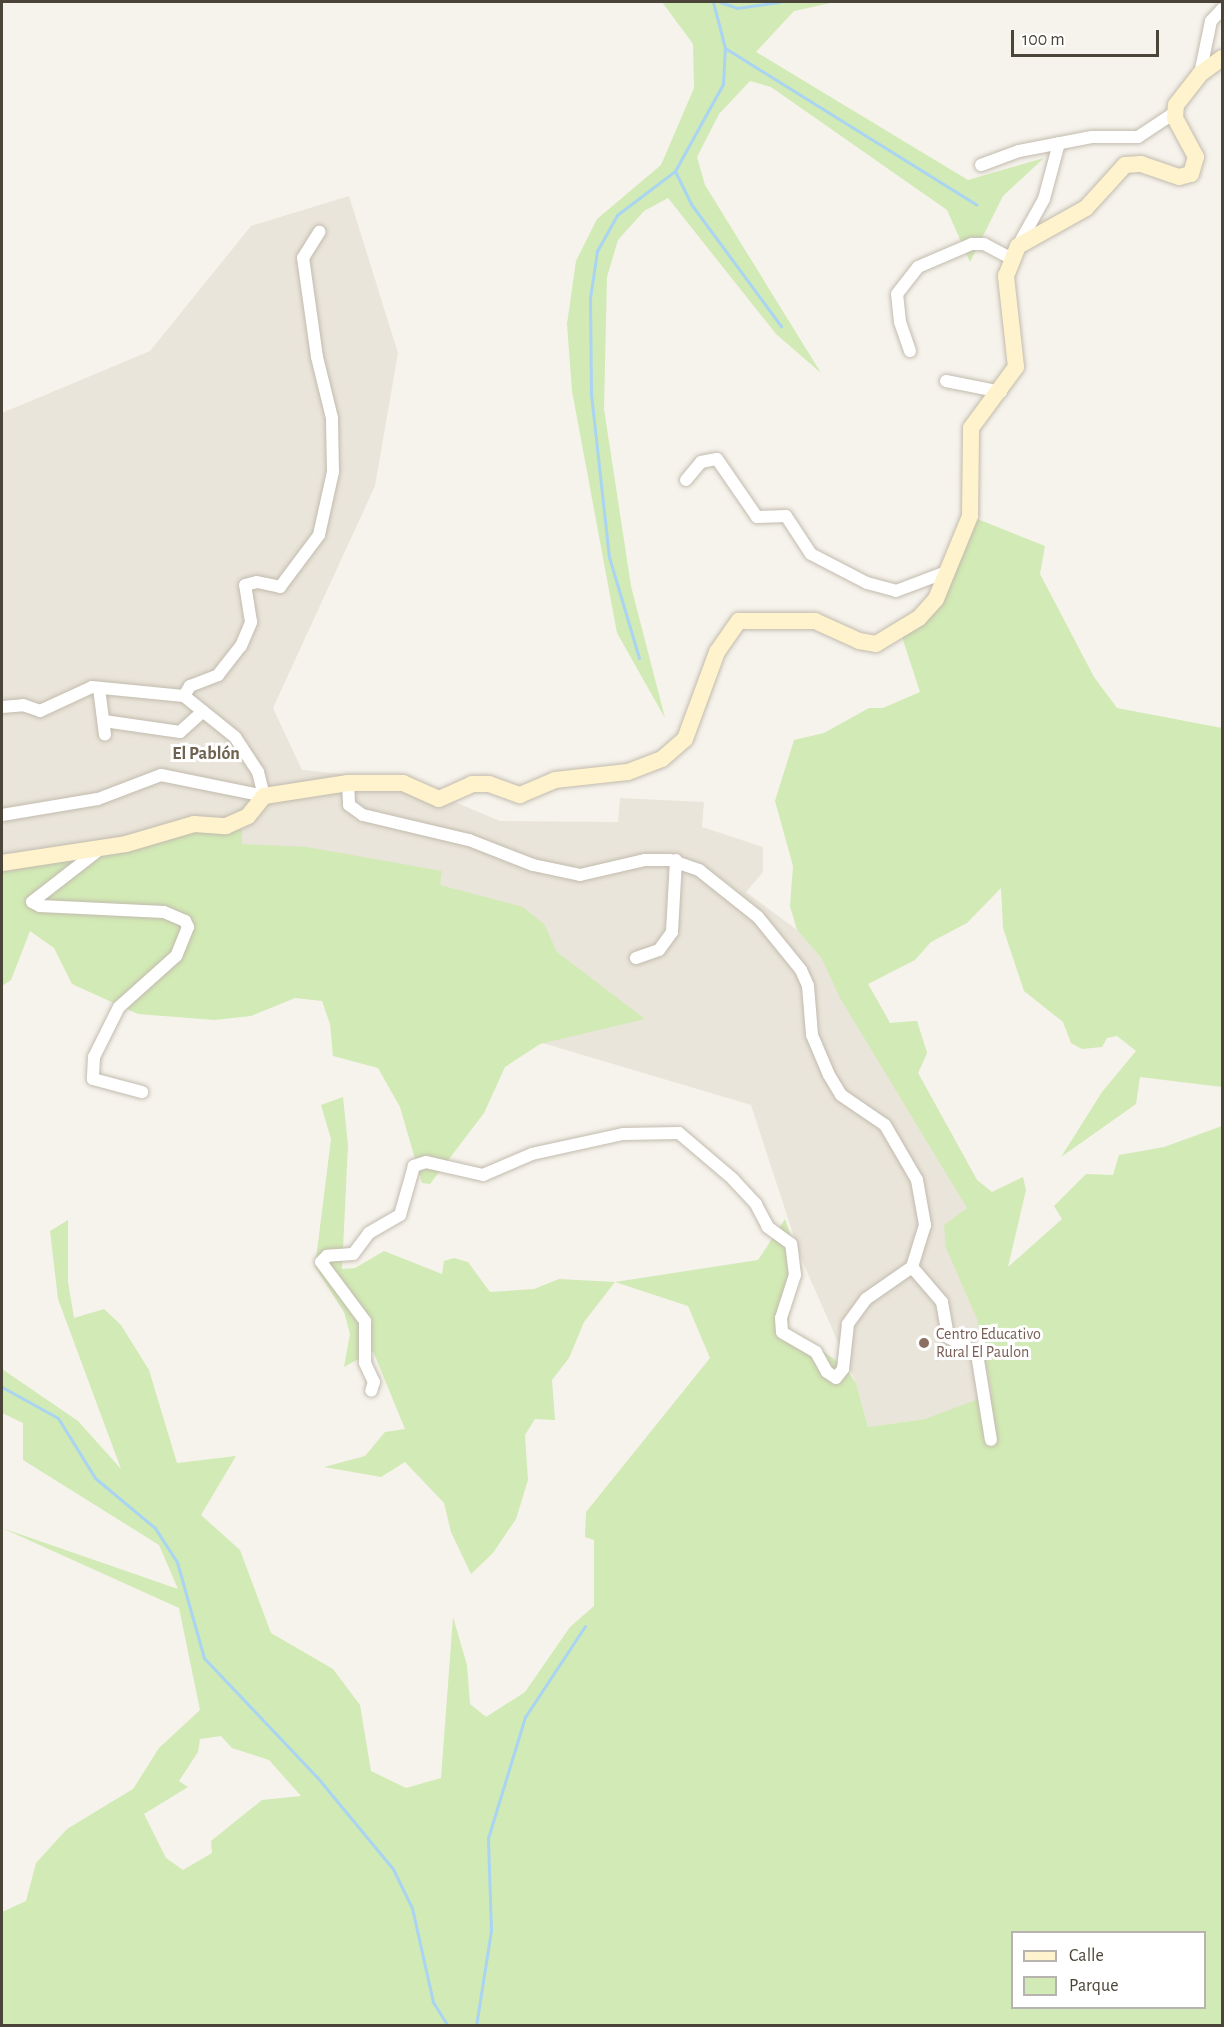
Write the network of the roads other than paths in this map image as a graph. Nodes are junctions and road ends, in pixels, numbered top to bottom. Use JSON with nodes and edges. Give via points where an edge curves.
{"nodes":[{"id":1,"x":1222,"y":9,"type":"edge"},
{"id":2,"x":1222,"y":58,"type":"edge"},
{"id":3,"x":1200,"y":74,"type":"junction"},
{"id":4,"x":1174,"y":113,"type":"junction"},
{"id":5,"x":1059,"y":143,"type":"junction"},
{"id":6,"x":981,"y":165,"type":"dead end"},
{"id":7,"x":319,"y":232,"type":"dead end"},
{"id":8,"x":1015,"y":253,"type":"junction"},
{"id":9,"x":910,"y":351,"type":"dead end"},
{"id":10,"x":946,"y":381,"type":"dead end"},
{"id":11,"x":1001,"y":393,"type":"junction"},
{"id":12,"x":686,"y":480,"type":"dead end"},
{"id":13,"x":949,"y":571,"type":"junction"},
{"id":14,"x":99,"y":688,"type":"junction"},
{"id":15,"x":184,"y":696,"type":"junction"},
{"id":16,"x":2,"y":707,"type":"edge"},
{"id":17,"x":203,"y":711,"type":"junction"},
{"id":18,"x":104,"y":721,"type":"junction"},
{"id":19,"x":105,"y":735,"type":"dead end"},
{"id":20,"x":348,"y":783,"type":"junction"},
{"id":21,"x":264,"y":796,"type":"junction"},
{"id":22,"x":2,"y":815,"type":"edge"},
{"id":23,"x":101,"y":848,"type":"junction"},
{"id":24,"x":676,"y":860,"type":"junction"},
{"id":25,"x":2,"y":863,"type":"edge"},
{"id":26,"x":636,"y":958,"type":"dead end"},
{"id":27,"x":142,"y":1092,"type":"dead end"},
{"id":28,"x":912,"y":1267,"type":"junction"},
{"id":29,"x":371,"y":1391,"type":"dead end"},
{"id":30,"x":991,"y":1440,"type":"dead end"}],
"edges":[{"from":1,"to":3,"type":"street","via":[[1211,21]]},
{"from":2,"to":3,"type":"street"},
{"from":3,"to":4,"type":"street"},
{"from":4,"to":5,"type":"street","via":[[1138,137],[1092,137]]},
{"from":4,"to":8,"type":"street","via":[[1196,157],[1191,174],[1179,177],[1141,164],[1125,165],[1086,208]]},
{"from":5,"to":6,"type":"street","via":[[1019,151]]},
{"from":5,"to":8,"type":"street","via":[[1044,199]]},
{"from":7,"to":15,"type":"street","via":[[303,258],[317,357],[332,418],[333,472],[319,535],[290,580],[280,587],[257,582],[245,585],[251,622],[241,646],[219,675],[190,686]]},
{"from":8,"to":9,"type":"street","via":[[972,244],[918,267],[897,294],[900,322]]},
{"from":8,"to":11,"type":"street","via":[[1006,276],[1007,307],[1017,345],[1016,367]]},
{"from":10,"to":11,"type":"street"},
{"from":11,"to":13,"type":"street","via":[[971,428],[970,516]]},
{"from":12,"to":13,"type":"street","via":[[701,462],[717,459],[757,518],[786,516],[811,554],[867,583],[896,591]]},
{"from":13,"to":20,"type":"street","via":[[936,599],[919,618],[876,644],[859,641],[815,621],[739,621],[717,652],[685,739],[662,759],[646,766],[555,780],[520,795],[489,784],[472,784],[439,799],[403,783]]},
{"from":14,"to":15,"type":"street"},
{"from":14,"to":16,"type":"street","via":[[80,689],[40,711],[22,705]]},
{"from":14,"to":18,"type":"street"},
{"from":15,"to":17,"type":"street"},
{"from":17,"to":18,"type":"street","via":[[180,732]]},
{"from":17,"to":21,"type":"street","via":[[235,737],[258,772]]},
{"from":18,"to":19,"type":"street"},
{"from":20,"to":21,"type":"street"},
{"from":20,"to":24,"type":"street","via":[[349,805],[363,815],[470,840],[517,860],[567,874],[592,874],[645,860]]},
{"from":21,"to":22,"type":"street","via":[[161,775],[107,796]]},
{"from":21,"to":23,"type":"street","via":[[248,816],[226,826],[194,824]]},
{"from":23,"to":25,"type":"street"},
{"from":23,"to":27,"type":"street","via":[[32,902],[51,907],[164,912],[185,921],[188,927],[176,956],[119,1007],[94,1057],[93,1079]]},
{"from":24,"to":26,"type":"street","via":[[672,932],[659,951]]},
{"from":24,"to":28,"type":"street","via":[[699,870],[758,916],[801,970],[808,986],[812,1035],[836,1088],[885,1125],[917,1180],[925,1225]]},
{"from":28,"to":29,"type":"street","via":[[866,1299],[848,1324],[843,1370],[836,1378],[827,1372],[816,1352],[782,1332],[781,1318],[795,1275],[791,1244],[768,1227],[756,1204],[733,1179],[679,1133],[623,1134],[532,1154],[483,1175],[426,1162],[414,1166],[400,1215],[369,1233],[347,1258],[327,1256],[321,1262],[365,1321],[365,1364],[374,1382]]},
{"from":28,"to":30,"type":"street","via":[[942,1302],[948,1337],[977,1354]]}]}
